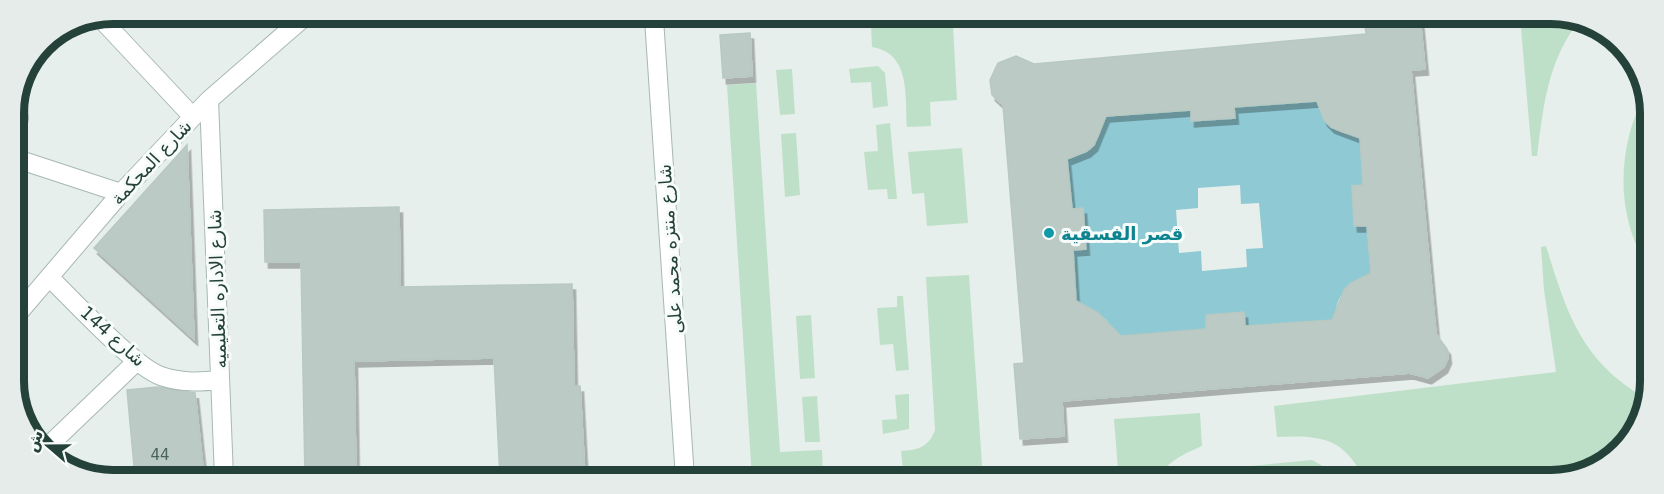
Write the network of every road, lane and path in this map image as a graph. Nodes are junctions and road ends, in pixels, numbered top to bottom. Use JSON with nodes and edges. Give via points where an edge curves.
{"nodes":[{"id":1,"x":291,"y":24,"type":"edge"},
{"id":2,"x":654,"y":24,"type":"edge"},
{"id":3,"x":107,"y":25,"type":"edge"},
{"id":4,"x":209,"y":100,"type":"junction"},
{"id":5,"x":193,"y":117,"type":"junction"},
{"id":6,"x":24,"y":161,"type":"edge"},
{"id":7,"x":121,"y":193,"type":"junction"},
{"id":8,"x":49,"y":277,"type":"junction"},
{"id":9,"x":24,"y":306,"type":"edge"},
{"id":10,"x":137,"y":361,"type":"junction"},
{"id":11,"x":220,"y":380,"type":"junction"},
{"id":12,"x":50,"y":444,"type":"edge"},
{"id":13,"x":224,"y":470,"type":"edge"},
{"id":14,"x":684,"y":470,"type":"edge"}],
"edges":[{"from":1,"to":4,"type":"street","name":"شارع المحكمة"},
{"from":2,"to":14,"type":"street","name":"شارع منتزه محمد على"},
{"from":3,"to":5,"type":"street"},
{"from":4,"to":5,"type":"street","name":"شارع المحكمة"},
{"from":4,"to":11,"type":"street","name":"شارع الاداره التعليميه"},
{"from":5,"to":7,"type":"street","name":"شارع المحكمة"},
{"from":6,"to":7,"type":"street"},
{"from":7,"to":8,"type":"street","name":"شارع المحكمة"},
{"from":8,"to":9,"type":"street","name":"شارع المحكمة"},
{"from":8,"to":10,"type":"street","name":"شارع 144"},
{"from":10,"to":11,"type":"street","name":"شارع 144","via":[[158,375],[188,383]]},
{"from":10,"to":12,"type":"street"},
{"from":11,"to":13,"type":"street","name":"شارع الاداره التعليميه"}]}
